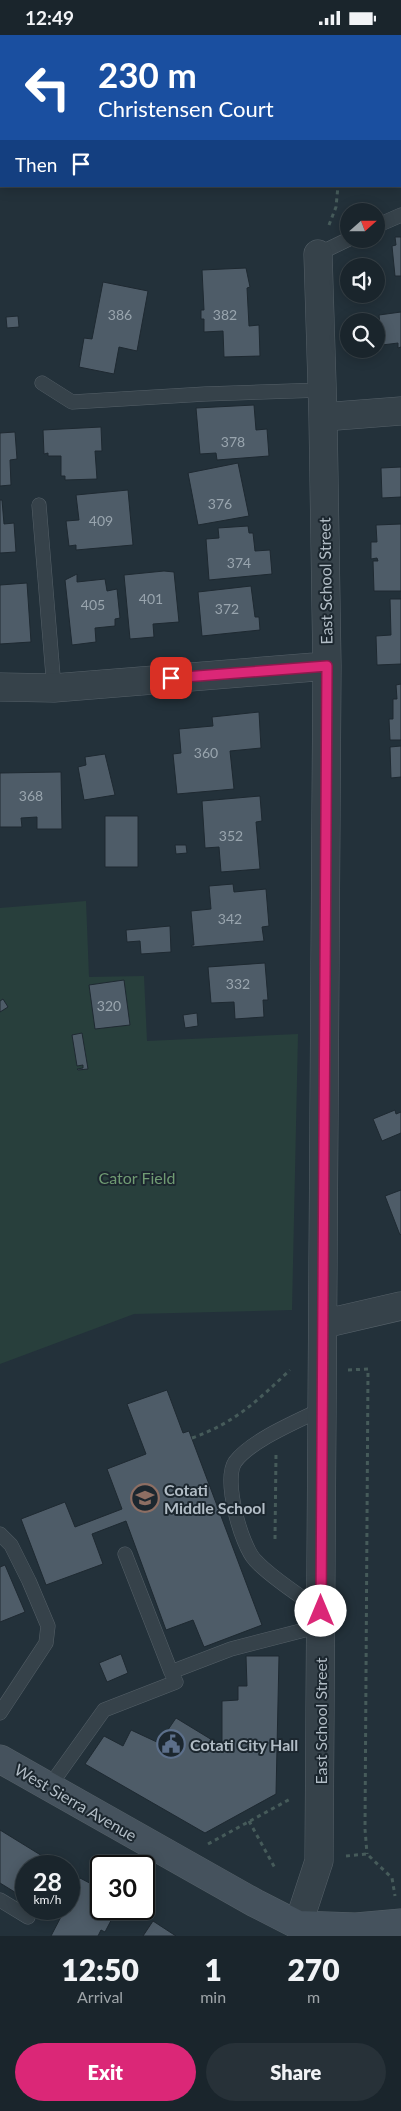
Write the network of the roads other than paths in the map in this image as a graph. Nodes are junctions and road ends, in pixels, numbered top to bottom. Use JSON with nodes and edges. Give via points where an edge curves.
{"nodes":[{"id":1,"x":401,"y":215,"type":"edge"},
{"id":2,"x":385,"y":222,"type":"edge"},
{"id":3,"x":340,"y":243,"type":"edge"},
{"id":4,"x":318,"y":254,"type":"joint"},
{"id":5,"x":42,"y":383,"type":"dead end"},
{"id":6,"x":322,"y":403,"type":"junction"},
{"id":7,"x":401,"y":411,"type":"edge"},
{"id":8,"x":39,"y":505,"type":"dead end"},
{"id":9,"x":327,"y":666,"type":"junction"},
{"id":10,"x":0,"y":687,"type":"edge"},
{"id":11,"x":54,"y":688,"type":"junction"},
{"id":12,"x":401,"y":1306,"type":"edge"},
{"id":13,"x":323,"y":1325,"type":"junction"},
{"id":14,"x":322,"y":1409,"type":"junction"},
{"id":15,"x":0,"y":1534,"type":"edge"},
{"id":16,"x":125,"y":1554,"type":"dead end"},
{"id":17,"x":321,"y":1619,"type":"junction"},
{"id":18,"x":171,"y":1672,"type":"junction"},
{"id":19,"x":0,"y":1713,"type":"edge"},
{"id":20,"x":0,"y":1759,"type":"edge"},
{"id":21,"x":50,"y":1787,"type":"junction"},
{"id":22,"x":0,"y":1900,"type":"edge"},
{"id":23,"x":15,"y":1909,"type":"edge"},
{"id":24,"x":398,"y":1911,"type":"edge"},
{"id":25,"x":298,"y":1925,"type":"junction"}],
"edges":[{"from":1,"to":2,"type":"lane"},
{"from":3,"to":4,"type":"lane"},
{"from":4,"to":6,"type":"street","name":"East School Street"},
{"from":5,"to":6,"type":"lane","via":[[72,402],[205,394]]},
{"from":6,"to":7,"type":"street"},
{"from":6,"to":9,"type":"street","name":"East School Street"},
{"from":8,"to":11,"type":"lane"},
{"from":9,"to":11,"type":"street"},
{"from":9,"to":13,"type":"street","name":"East School Street"},
{"from":10,"to":11,"type":"street"},
{"from":12,"to":13,"type":"street"},
{"from":13,"to":14,"type":"street","name":"East School Street"},
{"from":14,"to":17,"type":"street","name":"East School Street"},
{"from":14,"to":17,"type":"lane","via":[[254,1445],[234,1463],[231,1485],[234,1512],[253,1558]]},
{"from":15,"to":19,"type":"lane","via":[[11,1545],[48,1625],[46,1643]]},
{"from":16,"to":18,"type":"lane"},
{"from":17,"to":18,"type":"lane"},
{"from":17,"to":25,"type":"street","name":"East School Street","via":[[319,1861]]},
{"from":18,"to":21,"type":"lane","via":[[176,1682],[104,1711]]},
{"from":20,"to":21,"type":"main road","name":"West Sierra Avenue"},
{"from":21,"to":25,"type":"main road","name":"West Sierra Avenue"},
{"from":22,"to":23,"type":"lane"},
{"from":24,"to":25,"type":"main road","name":"West Sierra Avenue","via":[[356,1927]]}]}
